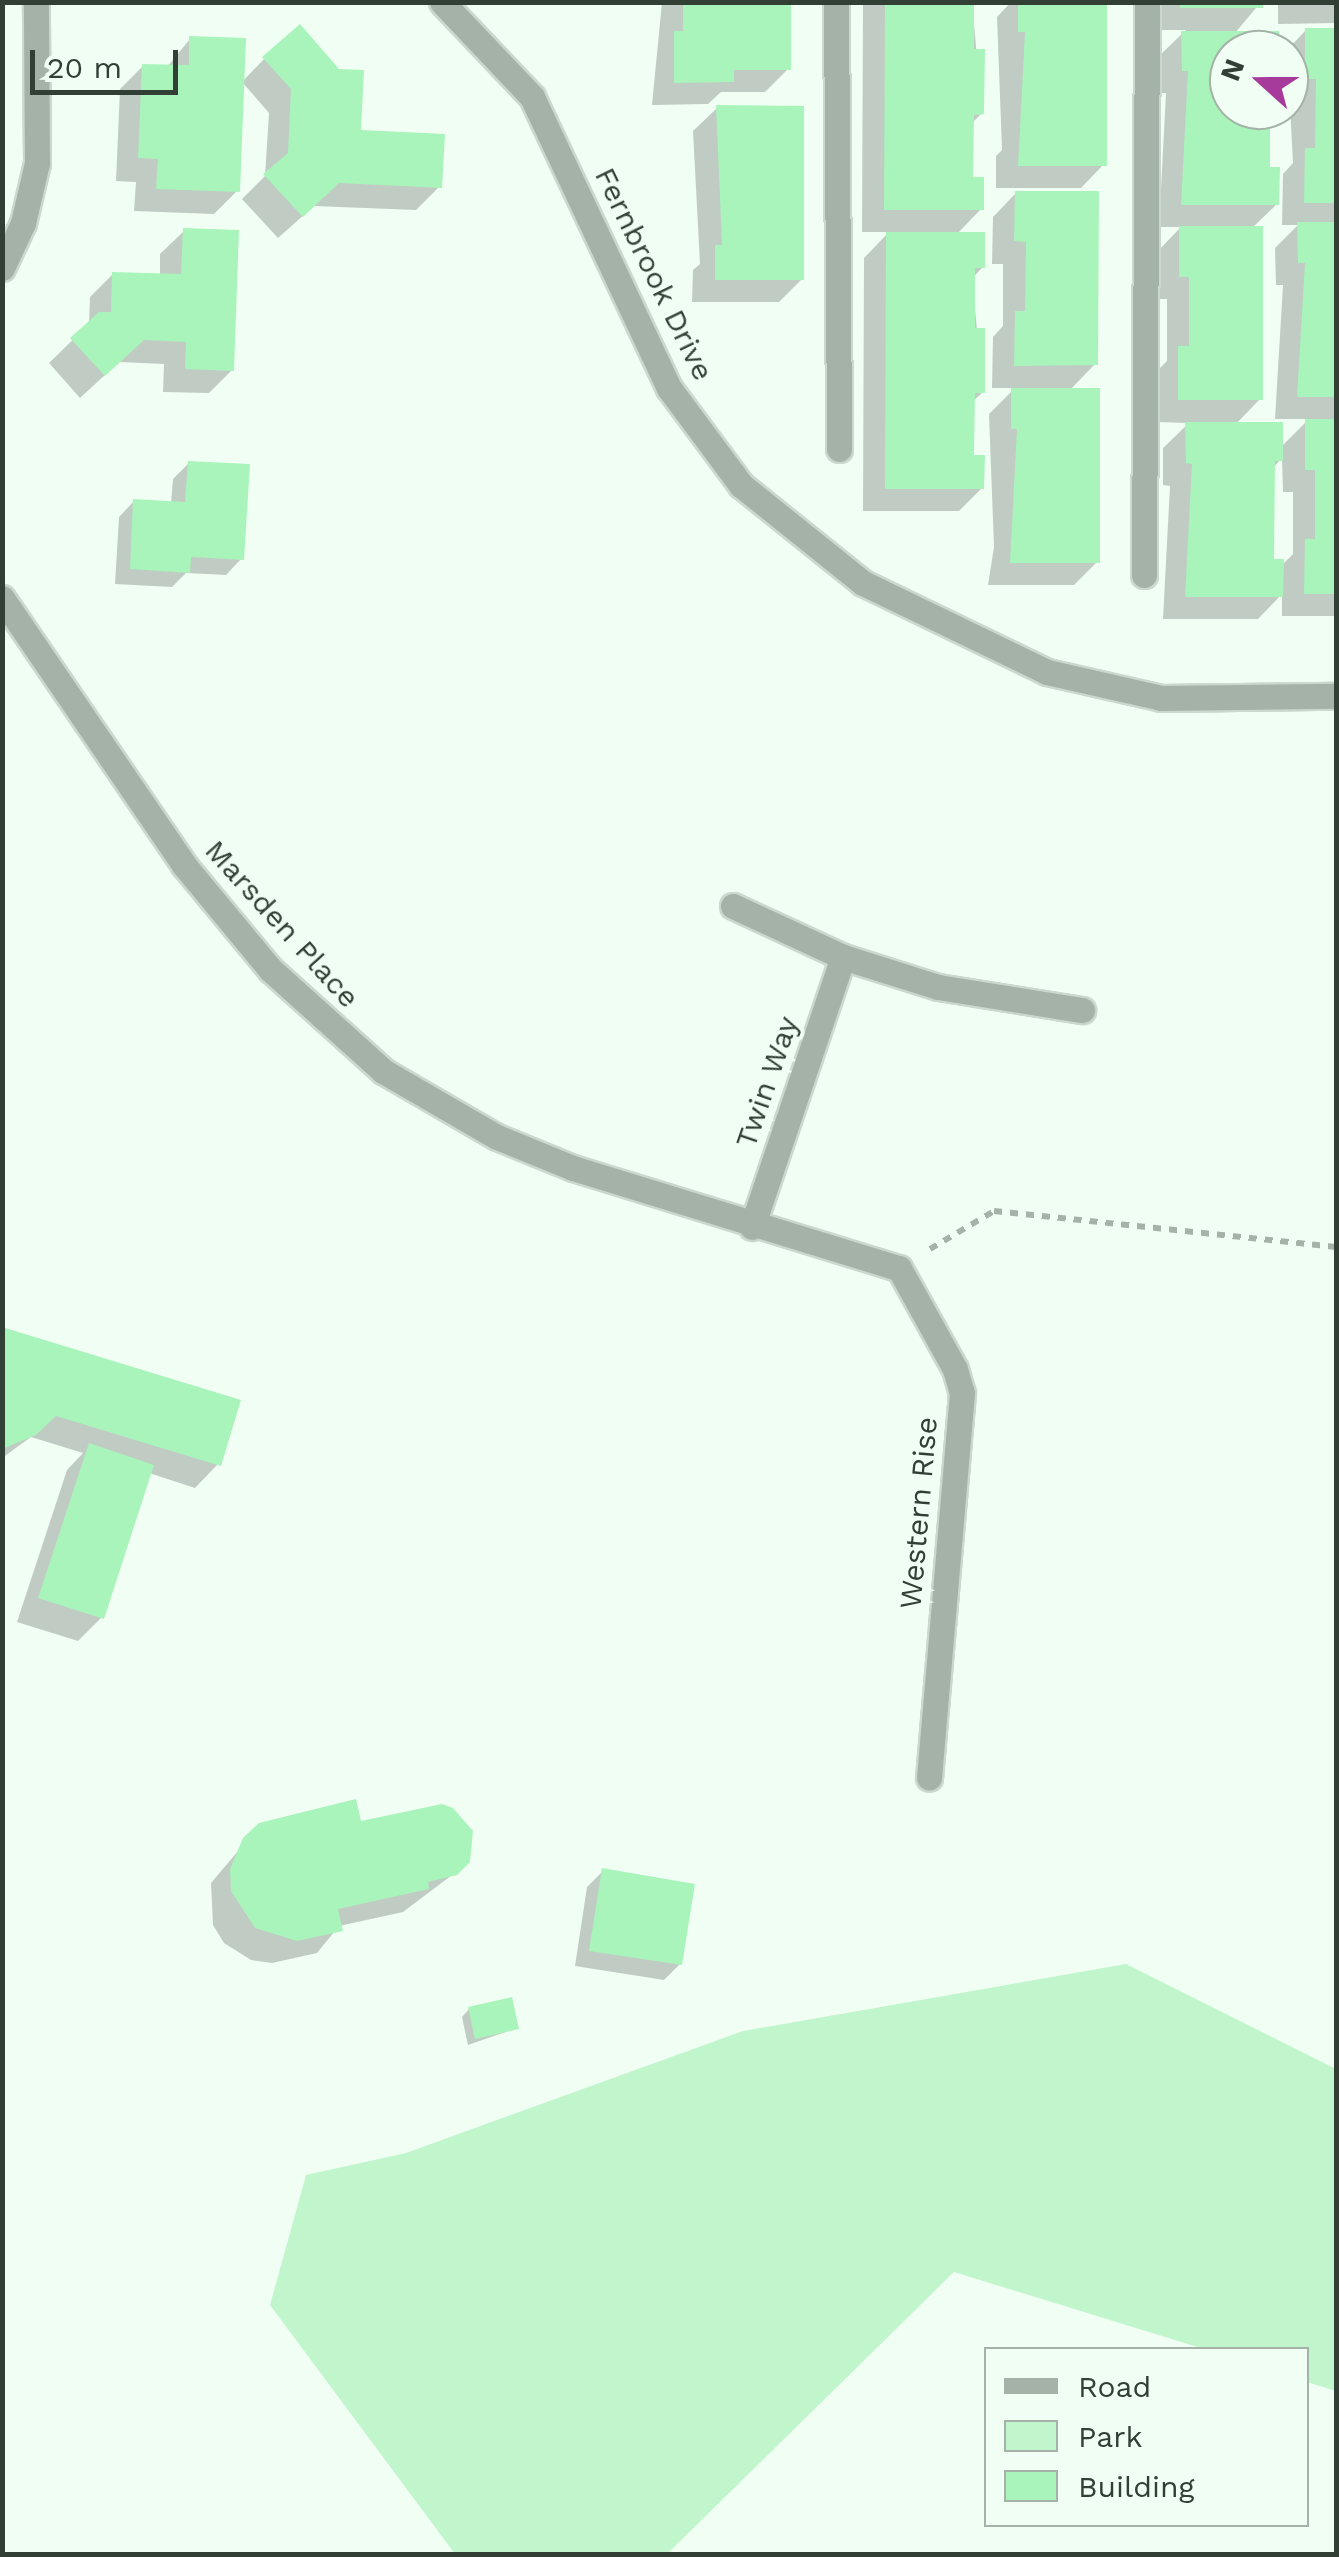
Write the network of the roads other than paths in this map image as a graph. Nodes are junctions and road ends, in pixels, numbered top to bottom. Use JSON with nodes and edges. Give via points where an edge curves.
{"nodes":[{"id":1,"x":36,"y":2,"type":"edge"},
{"id":2,"x":442,"y":2,"type":"edge"},
{"id":3,"x":836,"y":2,"type":"edge"},
{"id":4,"x":1147,"y":2,"type":"edge"},
{"id":5,"x":2,"y":268,"type":"edge"},
{"id":6,"x":838,"y":449,"type":"dead end"},
{"id":7,"x":1144,"y":575,"type":"dead end"},
{"id":8,"x":2,"y":598,"type":"edge"},
{"id":9,"x":1336,"y":696,"type":"edge"},
{"id":10,"x":734,"y":906,"type":"dead end"},
{"id":11,"x":843,"y":956,"type":"junction"},
{"id":12,"x":1082,"y":1010,"type":"dead end"},
{"id":13,"x":752,"y":1228,"type":"junction"},
{"id":14,"x":899,"y":1268,"type":"joint"},
{"id":15,"x":928,"y":1778,"type":"dead end"}],
"edges":[{"from":1,"to":5,"type":"street","via":[[37,163],[24,223]]},
{"from":2,"to":9,"type":"street","name":"Fernbrook Drive","via":[[532,97],[669,388],[741,485],[863,583],[1047,672],[1161,698]]},
{"from":3,"to":6,"type":"street"},
{"from":4,"to":7,"type":"street"},
{"from":8,"to":13,"type":"street","name":"Marsden Place","via":[[184,865],[323,1024],[383,1071],[497,1137]]},
{"from":10,"to":11,"type":"street"},
{"from":11,"to":12,"type":"street","via":[[980,998]]},
{"from":11,"to":13,"type":"street","name":"Twin Way"},
{"from":13,"to":14,"type":"street","name":"Marsden Place"},
{"from":14,"to":15,"type":"street","name":"Western Rise","via":[[955,1368],[962,1393]]}]}
